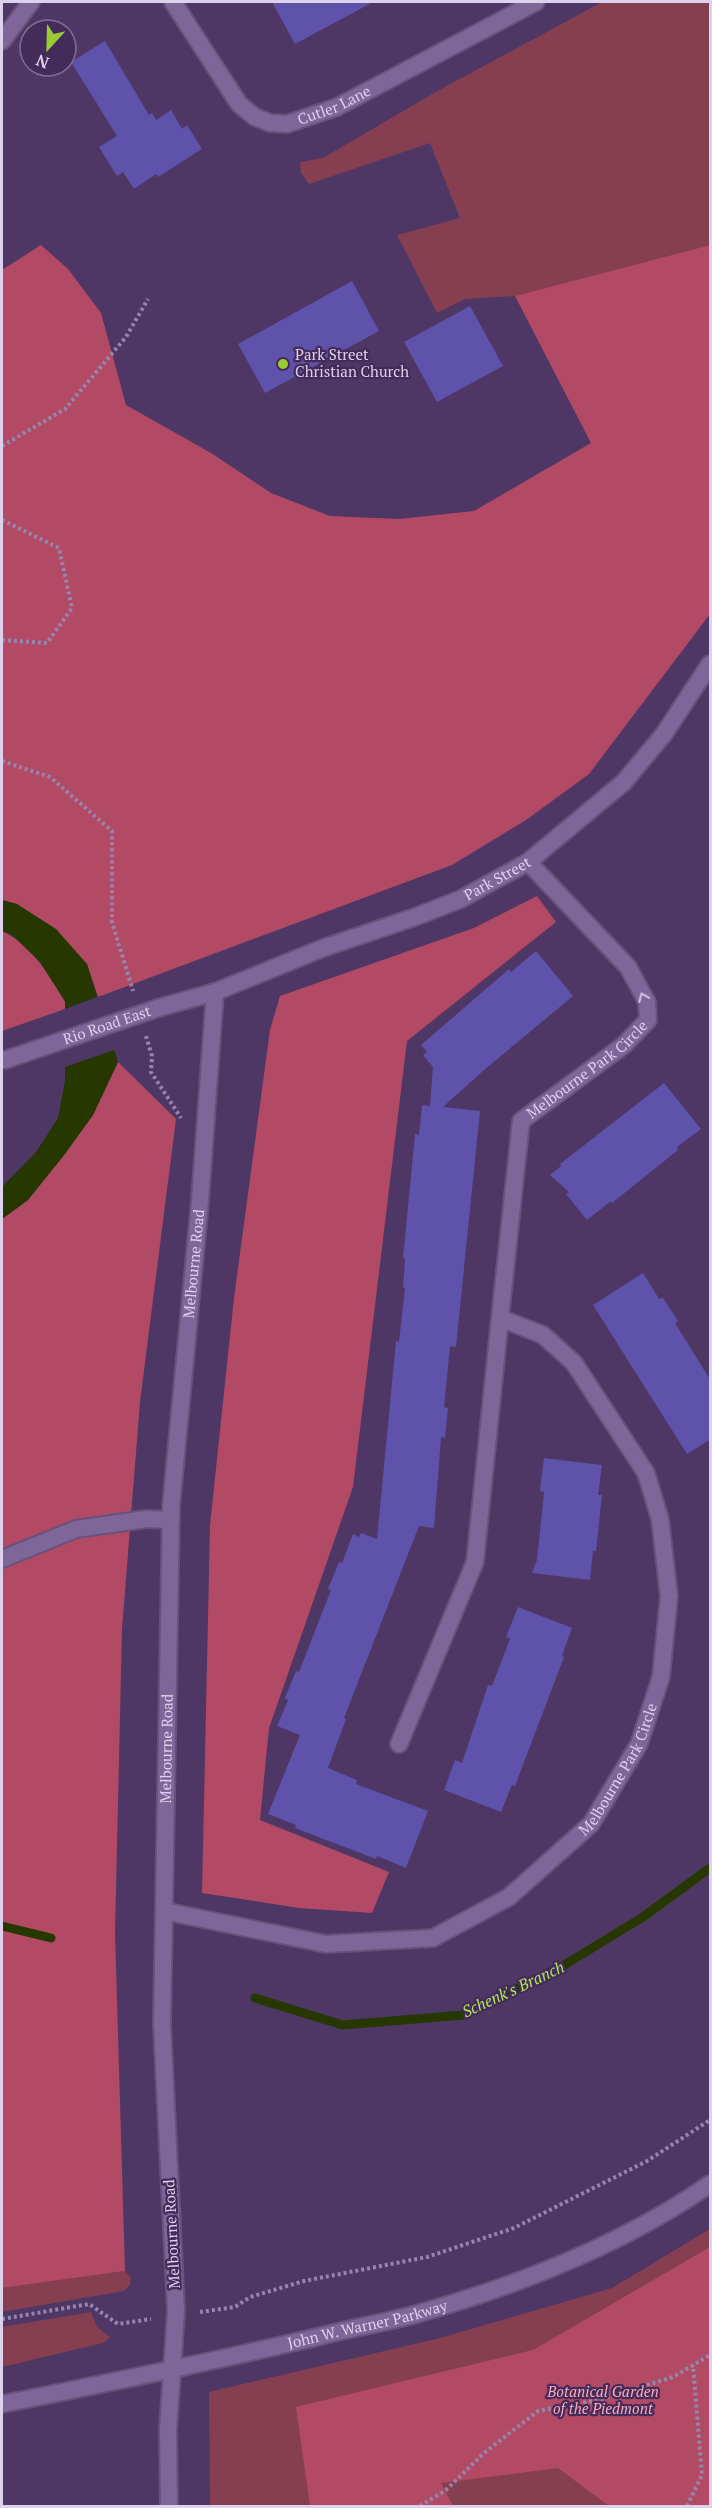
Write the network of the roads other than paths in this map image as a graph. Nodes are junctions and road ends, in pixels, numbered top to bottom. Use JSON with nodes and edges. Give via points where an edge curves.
{"nodes":[{"id":1,"x":31,"y":2,"type":"edge"},
{"id":2,"x":174,"y":2,"type":"edge"},
{"id":3,"x":536,"y":2,"type":"edge"},
{"id":4,"x":2,"y":41,"type":"edge"},
{"id":5,"x":711,"y":664,"type":"edge"},
{"id":6,"x":528,"y":862,"type":"junction"},
{"id":7,"x":215,"y":992,"type":"junction"},
{"id":8,"x":2,"y":1061,"type":"edge"},
{"id":9,"x":500,"y":1318,"type":"junction"},
{"id":10,"x":171,"y":1520,"type":"junction"},
{"id":11,"x":2,"y":1559,"type":"edge"},
{"id":12,"x":399,"y":1744,"type":"dead end"},
{"id":13,"x":164,"y":1911,"type":"junction"},
{"id":14,"x":711,"y":2184,"type":"edge"},
{"id":15,"x":171,"y":2370,"type":"junction"},
{"id":16,"x":2,"y":2404,"type":"edge"},
{"id":17,"x":169,"y":2506,"type":"edge"}],
"edges":[{"from":1,"to":4,"type":"street"},
{"from":2,"to":3,"type":"street","name":"Cutler Lane","via":[[239,104],[255,117],[287,124],[336,107]]},
{"from":5,"to":6,"type":"street","name":"Park Street","via":[[664,734],[624,782]]},
{"from":6,"to":7,"type":"street","name":"Park Street","via":[[461,899]]},
{"from":9,"to":6,"type":"street","name":"Melbourne Park Circle","one_way":true,"via":[[521,1121],[624,1045],[648,1020],[647,1002],[628,967]]},
{"from":7,"to":8,"type":"street","name":"Rio Road East","bridge":true},
{"from":7,"to":10,"type":"street","name":"Melbourne Road"},
{"from":9,"to":12,"type":"street","name":"Melbourne Park Circle","via":[[476,1562]]},
{"from":9,"to":13,"type":"street","name":"Melbourne Park Circle","via":[[543,1335],[574,1363],[646,1473],[660,1519],[669,1596],[661,1677],[639,1744],[591,1824],[509,1897],[433,1938],[326,1944]]},
{"from":10,"to":11,"type":"street","via":[[146,1519],[76,1529]]},
{"from":10,"to":13,"type":"street","name":"Melbourne Road"},
{"from":13,"to":15,"type":"street","name":"Melbourne Road","via":[[162,2025],[176,2311]]},
{"from":14,"to":15,"type":"street","name":"John W. Warner Parkway","via":[[681,2205],[594,2250],[499,2288],[412,2315]]},
{"from":15,"to":16,"type":"street","name":"John W. Warner Parkway"},
{"from":15,"to":17,"type":"street","name":"Melbourne Road"}]}
